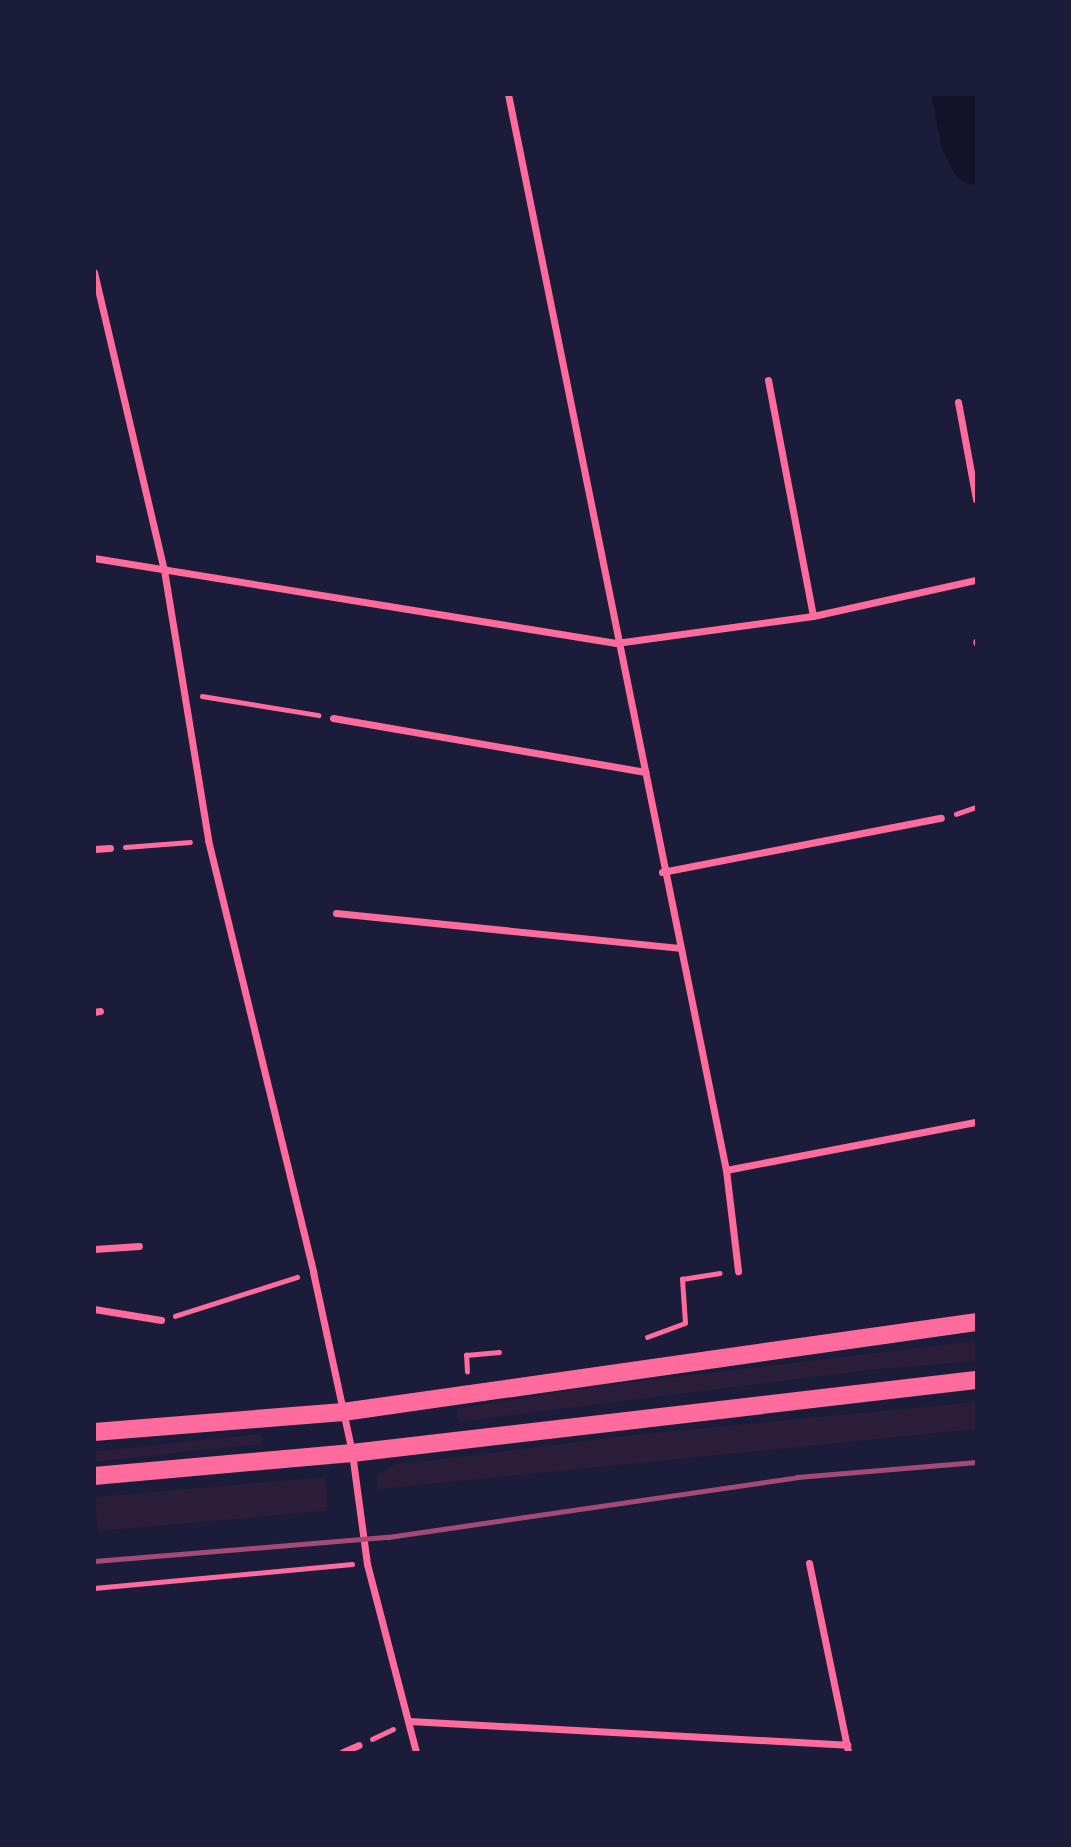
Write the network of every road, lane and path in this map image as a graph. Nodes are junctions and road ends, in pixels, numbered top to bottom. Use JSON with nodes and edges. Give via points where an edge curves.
{"nodes":[{"id":1,"x":508,"y":94,"type":"edge"},
{"id":2,"x":94,"y":272,"type":"edge"},
{"id":3,"x":768,"y":380,"type":"dead end"},
{"id":4,"x":958,"y":401,"type":"dead end"},
{"id":5,"x":976,"y":499,"type":"edge"},
{"id":6,"x":94,"y":558,"type":"edge"},
{"id":7,"x":164,"y":570,"type":"junction"},
{"id":8,"x":976,"y":580,"type":"edge"},
{"id":9,"x":813,"y":616,"type":"junction"},
{"id":10,"x":616,"y":643,"type":"junction"},
{"id":11,"x":188,"y":694,"type":"junction"},
{"id":12,"x":333,"y":718,"type":"joint"},
{"id":13,"x":645,"y":772,"type":"junction"},
{"id":14,"x":942,"y":818,"type":"dead end"},
{"id":15,"x":208,"y":840,"type":"junction"},
{"id":16,"x":110,"y":848,"type":"joint"},
{"id":17,"x":94,"y":849,"type":"edge"},
{"id":18,"x":662,"y":872,"type":"junction"},
{"id":19,"x":336,"y":913,"type":"dead end"},
{"id":20,"x":679,"y":948,"type":"junction"},
{"id":21,"x":976,"y":1122,"type":"edge"},
{"id":22,"x":726,"y":1170,"type":"junction"},
{"id":23,"x":139,"y":1246,"type":"dead end"},
{"id":24,"x":94,"y":1249,"type":"edge"},
{"id":25,"x":738,"y":1271,"type":"joint"},
{"id":26,"x":313,"y":1272,"type":"junction"},
{"id":27,"x":94,"y":1309,"type":"edge"},
{"id":28,"x":161,"y":1320,"type":"joint"},
{"id":29,"x":976,"y":1322,"type":"edge"},
{"id":30,"x":647,"y":1337,"type":"dead end"},
{"id":31,"x":499,"y":1352,"type":"dead end"},
{"id":32,"x":466,"y":1355,"type":"dead end"},
{"id":33,"x":976,"y":1380,"type":"edge"},
{"id":34,"x":342,"y":1412,"type":"junction"},
{"id":35,"x":94,"y":1432,"type":"edge"},
{"id":36,"x":352,"y":1453,"type":"junction"},
{"id":37,"x":94,"y":1476,"type":"edge"},
{"id":38,"x":367,"y":1562,"type":"junction"},
{"id":39,"x":809,"y":1563,"type":"dead end"},
{"id":40,"x":94,"y":1588,"type":"edge"},
{"id":41,"x":409,"y":1721,"type":"junction"},
{"id":42,"x":359,"y":1745,"type":"joint"},
{"id":43,"x":848,"y":1749,"type":"edge"},
{"id":44,"x":343,"y":1752,"type":"edge"},
{"id":45,"x":416,"y":1752,"type":"edge"}],
"edges":[{"from":1,"to":10,"type":"street"},
{"from":2,"to":7,"type":"street"},
{"from":3,"to":9,"type":"street"},
{"from":4,"to":5,"type":"street"},
{"from":6,"to":7,"type":"street"},
{"from":7,"to":10,"type":"street"},
{"from":7,"to":11,"type":"street"},
{"from":8,"to":9,"type":"street"},
{"from":9,"to":10,"type":"street"},
{"from":10,"to":13,"type":"street"},
{"from":11,"to":12,"type":"path"},
{"from":11,"to":15,"type":"street"},
{"from":12,"to":13,"type":"street"},
{"from":13,"to":18,"type":"street"},
{"from":14,"to":18,"type":"street"},
{"from":15,"to":16,"type":"path"},
{"from":15,"to":26,"type":"street"},
{"from":16,"to":17,"type":"street"},
{"from":18,"to":20,"type":"street"},
{"from":19,"to":20,"type":"street"},
{"from":20,"to":22,"type":"street"},
{"from":21,"to":22,"type":"street"},
{"from":22,"to":25,"type":"street"},
{"from":23,"to":24,"type":"street"},
{"from":25,"to":30,"type":"path","via":[[682,1279],[685,1323]]},
{"from":26,"to":28,"type":"path"},
{"from":26,"to":34,"type":"street"},
{"from":27,"to":28,"type":"street"},
{"from":29,"to":34,"type":"main road"},
{"from":31,"to":32,"type":"path"},
{"from":33,"to":36,"type":"main road"},
{"from":34,"to":35,"type":"main road"},
{"from":34,"to":36,"type":"street"},
{"from":36,"to":37,"type":"main road"},
{"from":36,"to":38,"type":"street"},
{"from":38,"to":40,"type":"path"},
{"from":38,"to":41,"type":"street"},
{"from":39,"to":43,"type":"street"},
{"from":41,"to":42,"type":"path"},
{"from":41,"to":43,"type":"street"},
{"from":41,"to":45,"type":"street"},
{"from":42,"to":44,"type":"street"}]}
